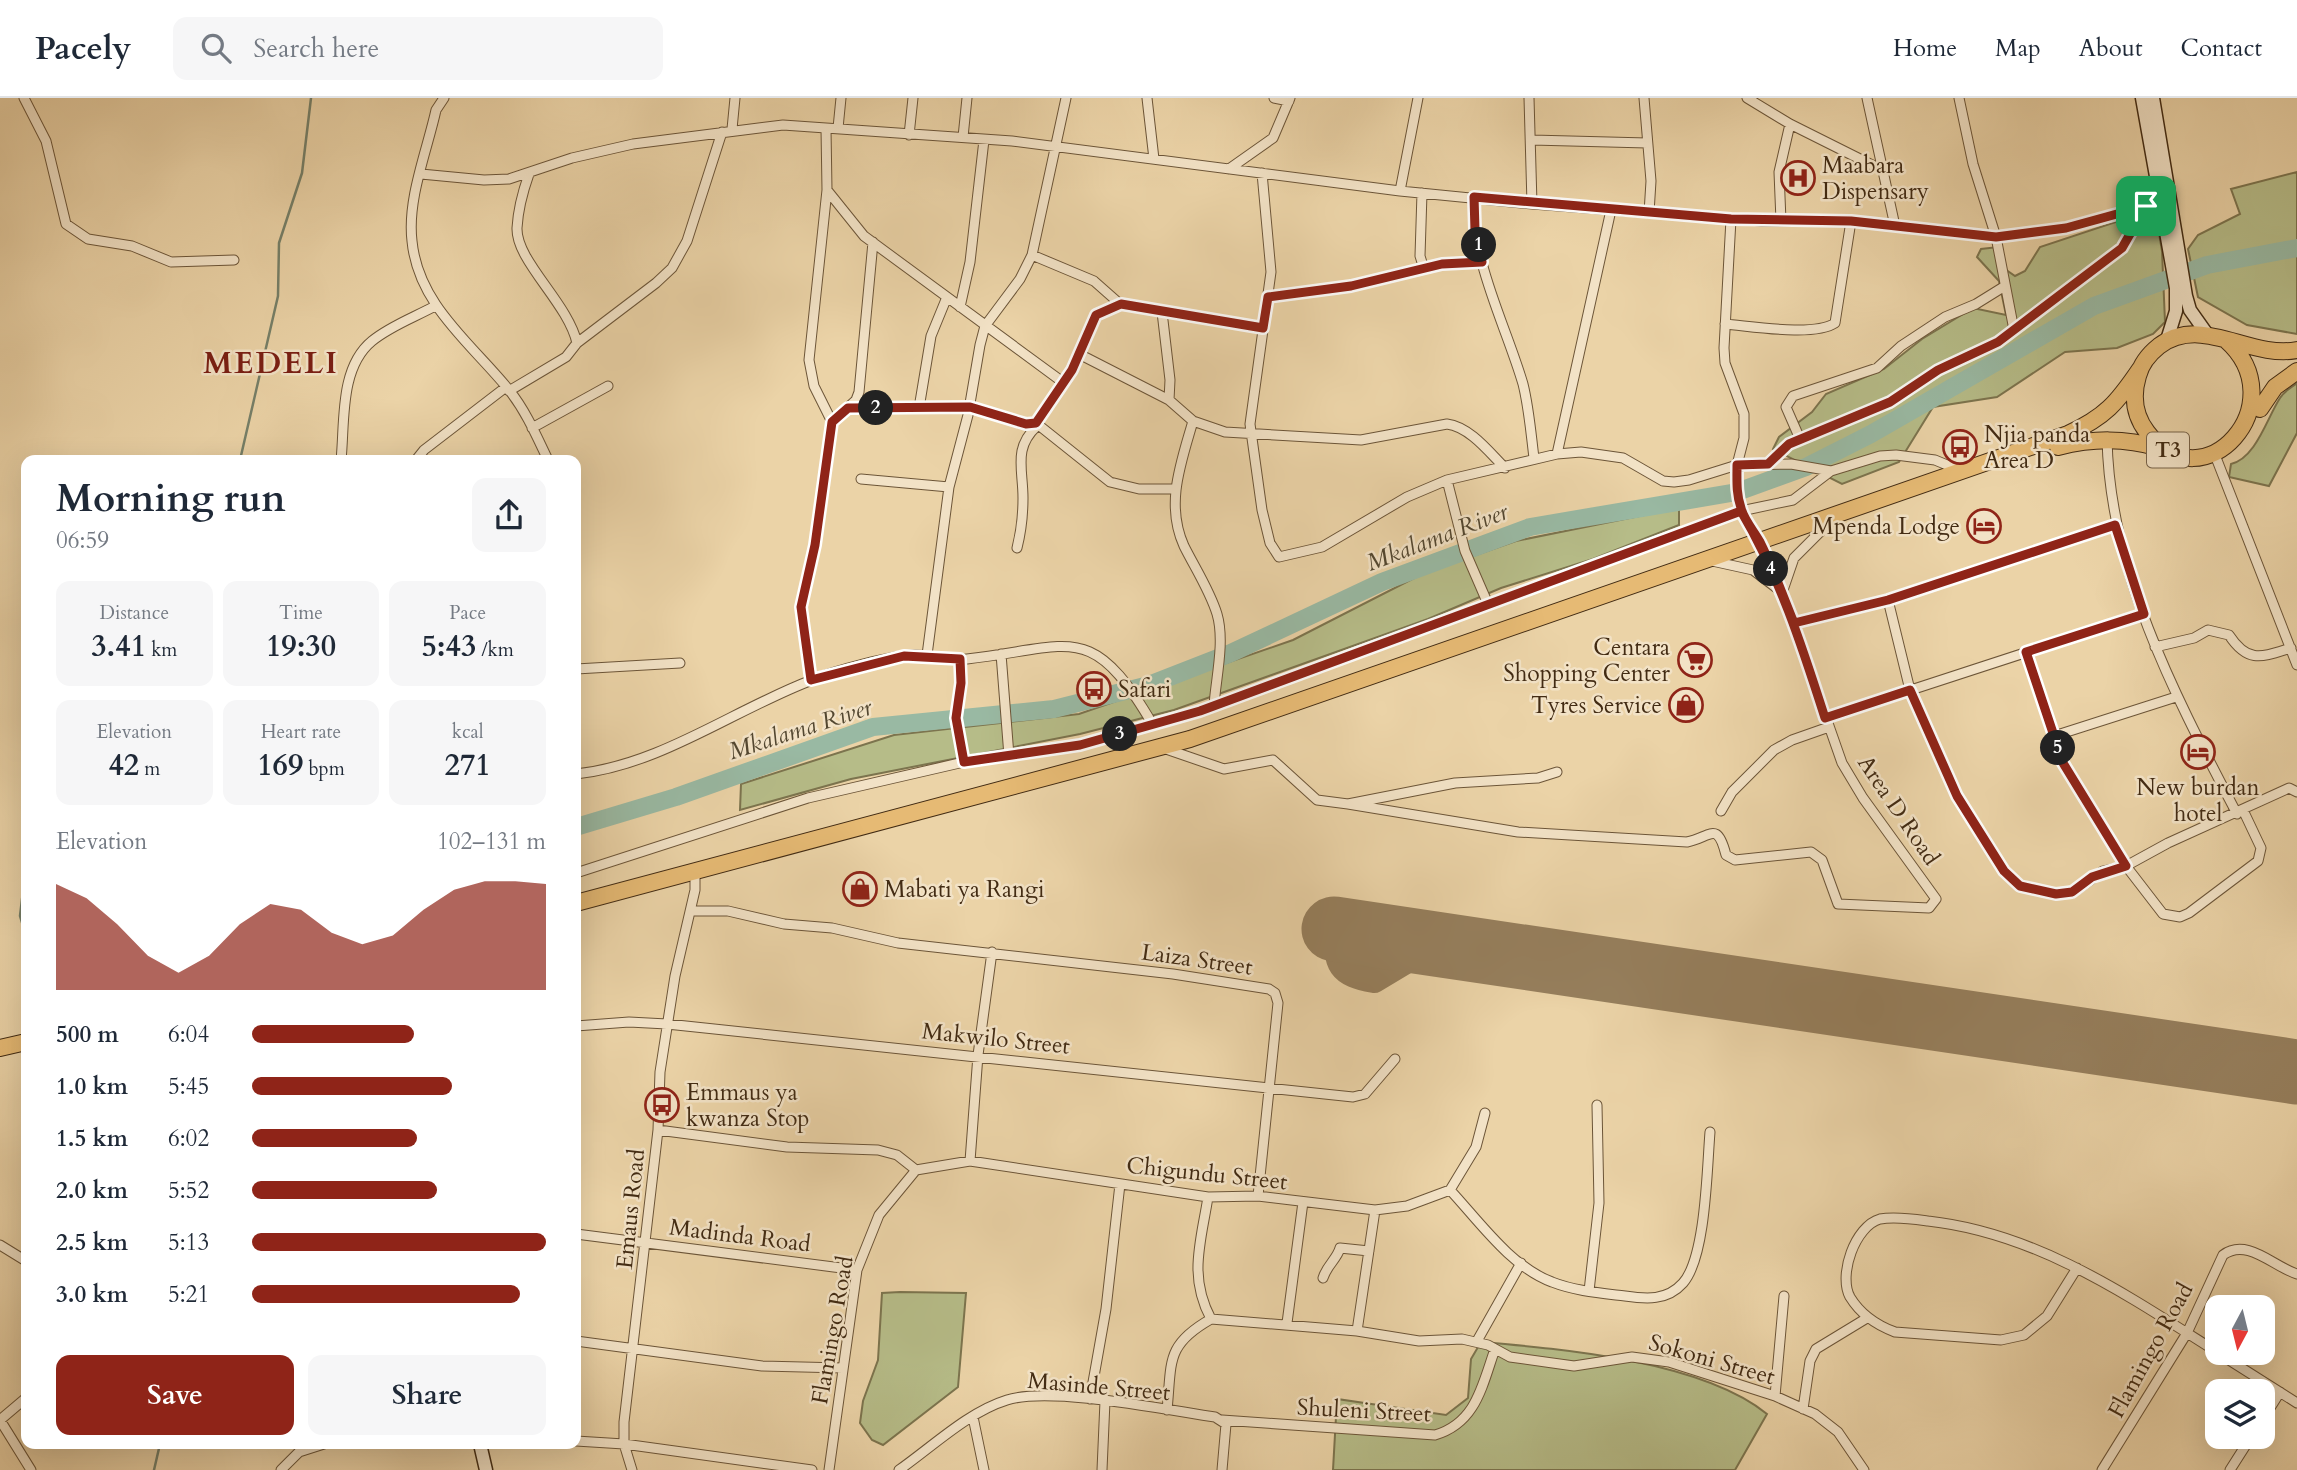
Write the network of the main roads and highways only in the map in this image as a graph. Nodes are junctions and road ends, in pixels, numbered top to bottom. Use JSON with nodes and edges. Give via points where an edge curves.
{"nodes":[{"id":1,"x":2142,"y":98,"type":"edge"},
{"id":2,"x":2153,"y":98,"type":"edge"},
{"id":3,"x":2175,"y":253,"type":"junction"},
{"id":4,"x":2181,"y":288,"type":"junction"},
{"id":5,"x":2207,"y":334,"type":"junction"},
{"id":6,"x":2167,"y":340,"type":"junction"},
{"id":7,"x":2226,"y":340,"type":"junction"},
{"id":8,"x":2297,"y":350,"type":"edge"},
{"id":9,"x":2140,"y":369,"type":"junction"},
{"id":10,"x":2297,"y":371,"type":"edge"},
{"id":11,"x":2258,"y":411,"type":"junction"},
{"id":12,"x":2168,"y":451,"type":"junction"},
{"id":13,"x":1967,"y":471,"type":"junction"},
{"id":14,"x":581,"y":902,"type":"edge"},
{"id":15,"x":21,"y":1043,"type":"edge"},
{"id":16,"x":0,"y":1048,"type":"edge"},
{"id":17,"x":481,"y":1449,"type":"edge"},
{"id":18,"x":486,"y":1470,"type":"edge"}],
"edges":[{"from":1,"to":3,"type":"main road"},
{"from":2,"to":3,"type":"main road"},
{"from":3,"to":4,"type":"main road"},
{"from":4,"to":5,"type":"main road"},
{"from":4,"to":6,"type":"main road"},
{"from":5,"to":6,"type":"highway"},
{"from":5,"to":7,"type":"highway"},
{"from":6,"to":9,"type":"highway","number":"T3"},
{"from":7,"to":8,"type":"highway","via":[[2272,352]]},
{"from":7,"to":11,"type":"highway","via":[[2250,363],[2257,378]]},
{"from":9,"to":12,"type":"highway","number":"T3","via":[[2135,388],[2138,415],[2153,439]]},
{"from":9,"to":13,"type":"highway","number":"T3","via":[[2098,421]]},
{"from":10,"to":11,"type":"highway","number":"T3","via":[[2275,387]]},
{"from":11,"to":12,"type":"highway","number":"T3","via":[[2242,439],[2215,455],[2183,456]]},
{"from":12,"to":13,"type":"highway","number":"T3","via":[[2136,441],[2086,440]]},
{"from":13,"to":14,"type":"highway","number":"T3","via":[[1162,748]]},
{"from":15,"to":16,"type":"highway"},
{"from":17,"to":18,"type":"main road"}]}
